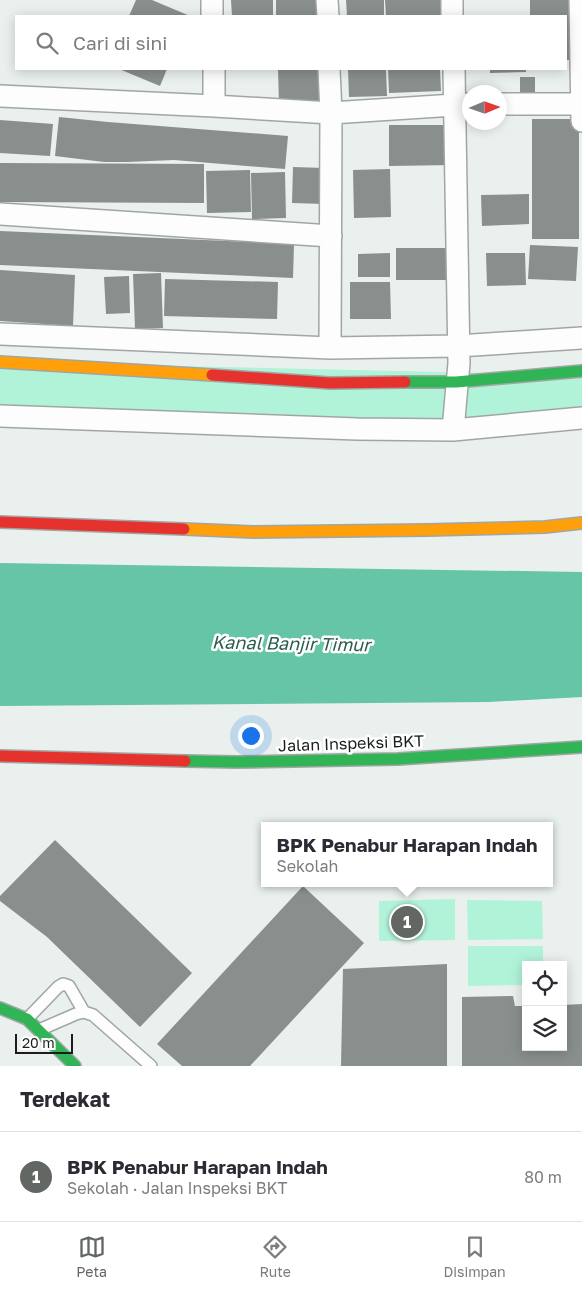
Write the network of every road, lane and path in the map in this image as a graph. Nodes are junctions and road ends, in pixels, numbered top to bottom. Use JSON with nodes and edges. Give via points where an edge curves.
{"nodes":[{"id":1,"x":212,"y":0,"type":"edge"},
{"id":2,"x":327,"y":0,"type":"edge"},
{"id":3,"x":452,"y":0,"type":"edge"},
{"id":4,"x":580,"y":0,"type":"edge"},
{"id":5,"x":212,"y":15,"type":"edge"},
{"id":6,"x":328,"y":15,"type":"edge"},
{"id":7,"x":452,"y":15,"type":"edge"},
{"id":8,"x":214,"y":70,"type":"edge"},
{"id":9,"x":329,"y":70,"type":"edge"},
{"id":10,"x":454,"y":70,"type":"edge"},
{"id":11,"x":0,"y":96,"type":"edge"},
{"id":12,"x":462,"y":104,"type":"edge"},
{"id":13,"x":507,"y":104,"type":"edge"},
{"id":14,"x":582,"y":104,"type":"edge"},
{"id":15,"x":214,"y":106,"type":"junction"},
{"id":16,"x":331,"y":113,"type":"junction"},
{"id":17,"x":582,"y":121,"type":"edge"},
{"id":18,"x":0,"y":214,"type":"edge"},
{"id":19,"x":331,"y":236,"type":"junction"},
{"id":20,"x":0,"y":334,"type":"edge"},
{"id":21,"x":582,"y":338,"type":"edge"},
{"id":22,"x":458,"y":346,"type":"junction"},
{"id":23,"x":330,"y":348,"type":"junction"},
{"id":24,"x":0,"y":362,"type":"edge"},
{"id":25,"x":582,"y":371,"type":"edge"},
{"id":26,"x":456,"y":382,"type":"junction"},
{"id":27,"x":0,"y":416,"type":"edge"},
{"id":28,"x":582,"y":418,"type":"edge"},
{"id":29,"x":453,"y":430,"type":"junction"},
{"id":30,"x":0,"y":522,"type":"edge"},
{"id":31,"x":582,"y":524,"type":"edge"},
{"id":32,"x":582,"y":747,"type":"edge"},
{"id":33,"x":0,"y":756,"type":"edge"},
{"id":34,"x":0,"y":1008,"type":"edge"},
{"id":35,"x":84,"y":1012,"type":"junction"},
{"id":36,"x":27,"y":1019,"type":"junction"},
{"id":37,"x":40,"y":1030,"type":"junction"},
{"id":38,"x":75,"y":1066,"type":"edge"},
{"id":39,"x":152,"y":1066,"type":"edge"}],
"edges":[{"from":1,"to":5,"type":"street"},
{"from":2,"to":6,"type":"street"},
{"from":3,"to":7,"type":"street"},
{"from":4,"to":14,"type":"street"},
{"from":8,"to":15,"type":"street"},
{"from":9,"to":16,"type":"street"},
{"from":10,"to":12,"type":"street"},
{"from":11,"to":15,"type":"street"},
{"from":12,"to":16,"type":"street"},
{"from":12,"to":22,"type":"street"},
{"from":13,"to":14,"type":"street"},
{"from":14,"to":17,"type":"street"},
{"from":15,"to":16,"type":"street"},
{"from":16,"to":19,"type":"street"},
{"from":18,"to":19,"type":"street"},
{"from":19,"to":23,"type":"street"},
{"from":20,"to":23,"type":"street"},
{"from":21,"to":22,"type":"street"},
{"from":22,"to":23,"type":"street"},
{"from":22,"to":26,"type":"street"},
{"from":24,"to":26,"type":"street","via":[[330,383]]},
{"from":25,"to":26,"type":"street"},
{"from":26,"to":29,"type":"street"},
{"from":27,"to":29,"type":"street"},
{"from":28,"to":29,"type":"street"},
{"from":30,"to":31,"type":"street","via":[[253,532]]},
{"from":32,"to":33,"type":"street","name":"Jalan Inspeksi BKT","via":[[398,759],[245,762]]},
{"from":34,"to":36,"type":"street"},
{"from":35,"to":36,"type":"lane","via":[[69,986],[64,984]]},
{"from":35,"to":37,"type":"lane"},
{"from":35,"to":39,"type":"lane","via":[[93,1015]]},
{"from":36,"to":37,"type":"street"},
{"from":37,"to":38,"type":"street"}]}
